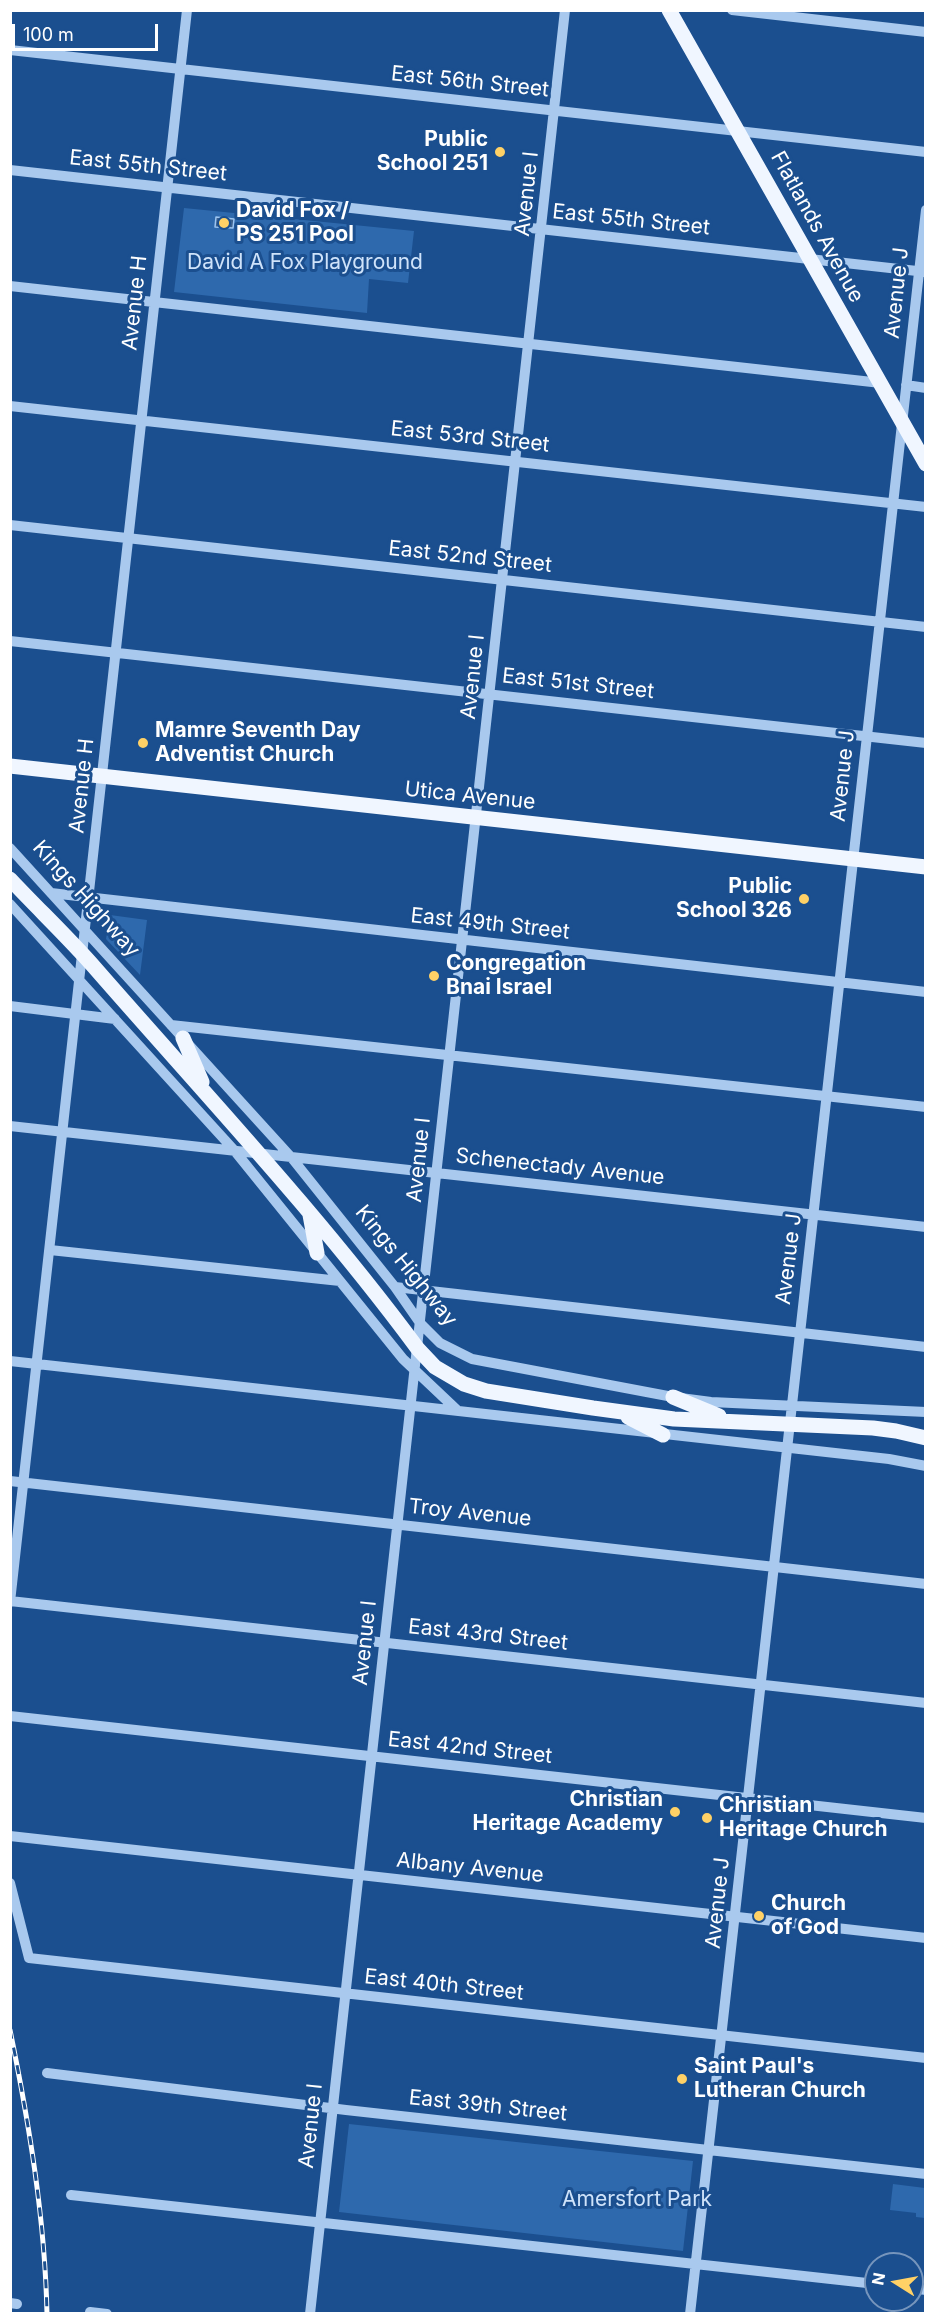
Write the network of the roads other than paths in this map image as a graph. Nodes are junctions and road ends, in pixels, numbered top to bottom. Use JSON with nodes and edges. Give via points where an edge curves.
{"nodes":[{"id":1,"x":187,"y":10,"type":"edge"},
{"id":2,"x":565,"y":10,"type":"edge"},
{"id":3,"x":669,"y":10,"type":"edge"},
{"id":4,"x":732,"y":10,"type":"edge"},
{"id":5,"x":926,"y":32,"type":"edge"},
{"id":6,"x":10,"y":50,"type":"edge"},
{"id":7,"x":180,"y":69,"type":"junction"},
{"id":8,"x":556,"y":111,"type":"junction"},
{"id":9,"x":739,"y":131,"type":"junction"},
{"id":10,"x":926,"y":152,"type":"edge"},
{"id":11,"x":10,"y":170,"type":"edge"},
{"id":12,"x":168,"y":188,"type":"junction"},
{"id":13,"x":926,"y":210,"type":"edge"},
{"id":14,"x":542,"y":229,"type":"junction"},
{"id":15,"x":810,"y":259,"type":"junction"},
{"id":16,"x":922,"y":272,"type":"edge"},
{"id":17,"x":10,"y":286,"type":"edge"},
{"id":18,"x":155,"y":302,"type":"junction"},
{"id":19,"x":530,"y":344,"type":"junction"},
{"id":20,"x":881,"y":382,"type":"junction"},
{"id":21,"x":906,"y":385,"type":"junction"},
{"id":22,"x":926,"y":387,"type":"edge"},
{"id":23,"x":10,"y":406,"type":"edge"},
{"id":24,"x":142,"y":420,"type":"junction"},
{"id":25,"x":902,"y":423,"type":"junction"},
{"id":26,"x":516,"y":462,"type":"junction"},
{"id":27,"x":926,"y":464,"type":"edge"},
{"id":28,"x":893,"y":504,"type":"junction"},
{"id":29,"x":926,"y":507,"type":"edge"},
{"id":30,"x":10,"y":525,"type":"edge"},
{"id":31,"x":129,"y":539,"type":"junction"},
{"id":32,"x":503,"y":580,"type":"junction"},
{"id":33,"x":880,"y":622,"type":"junction"},
{"id":34,"x":926,"y":627,"type":"edge"},
{"id":35,"x":10,"y":641,"type":"edge"},
{"id":36,"x":116,"y":653,"type":"junction"},
{"id":37,"x":490,"y":694,"type":"junction"},
{"id":38,"x":867,"y":736,"type":"junction"},
{"id":39,"x":926,"y":743,"type":"edge"},
{"id":40,"x":10,"y":766,"type":"edge"},
{"id":41,"x":103,"y":776,"type":"junction"},
{"id":42,"x":477,"y":817,"type":"junction"},
{"id":43,"x":10,"y":848,"type":"edge"},
{"id":44,"x":854,"y":859,"type":"junction"},
{"id":45,"x":926,"y":867,"type":"edge"},
{"id":46,"x":10,"y":879,"type":"edge"},
{"id":47,"x":51,"y":893,"type":"junction"},
{"id":48,"x":88,"y":898,"type":"junction"},
{"id":49,"x":10,"y":904,"type":"edge"},
{"id":50,"x":85,"y":932,"type":"junction"},
{"id":51,"x":463,"y":940,"type":"junction"},
{"id":52,"x":82,"y":956,"type":"junction"},
{"id":53,"x":80,"y":980,"type":"junction"},
{"id":54,"x":840,"y":982,"type":"junction"},
{"id":55,"x":926,"y":992,"type":"edge"},
{"id":56,"x":10,"y":1006,"type":"edge"},
{"id":57,"x":76,"y":1014,"type":"junction"},
{"id":58,"x":115,"y":1019,"type":"junction"},
{"id":59,"x":171,"y":1024,"type":"junction"},
{"id":60,"x":183,"y":1038,"type":"junction"},
{"id":61,"x":450,"y":1054,"type":"junction"},
{"id":62,"x":207,"y":1093,"type":"junction"},
{"id":63,"x":827,"y":1096,"type":"junction"},
{"id":64,"x":926,"y":1107,"type":"edge"},
{"id":65,"x":10,"y":1126,"type":"edge"},
{"id":66,"x":63,"y":1131,"type":"junction"},
{"id":67,"x":234,"y":1150,"type":"junction"},
{"id":68,"x":259,"y":1153,"type":"junction"},
{"id":69,"x":291,"y":1157,"type":"junction"},
{"id":70,"x":437,"y":1173,"type":"junction"},
{"id":71,"x":309,"y":1212,"type":"junction"},
{"id":72,"x":814,"y":1215,"type":"junction"},
{"id":73,"x":926,"y":1227,"type":"edge"},
{"id":74,"x":50,"y":1250,"type":"junction"},
{"id":75,"x":317,"y":1253,"type":"junction"},
{"id":76,"x":340,"y":1281,"type":"junction"},
{"id":77,"x":395,"y":1287,"type":"junction"},
{"id":78,"x":424,"y":1291,"type":"junction"},
{"id":79,"x":420,"y":1323,"type":"junction"},
{"id":80,"x":800,"y":1333,"type":"junction"},
{"id":81,"x":926,"y":1347,"type":"edge"},
{"id":82,"x":418,"y":1349,"type":"junction"},
{"id":83,"x":10,"y":1361,"type":"edge"},
{"id":84,"x":37,"y":1364,"type":"junction"},
{"id":85,"x":415,"y":1372,"type":"junction"},
{"id":86,"x":674,"y":1397,"type":"junction"},
{"id":87,"x":792,"y":1405,"type":"junction"},
{"id":88,"x":411,"y":1407,"type":"junction"},
{"id":89,"x":459,"y":1411,"type":"junction"},
{"id":90,"x":617,"y":1412,"type":"junction"},
{"id":91,"x":926,"y":1413,"type":"edge"},
{"id":92,"x":730,"y":1421,"type":"junction"},
{"id":93,"x":790,"y":1424,"type":"junction"},
{"id":94,"x":663,"y":1435,"type":"junction"},
{"id":95,"x":926,"y":1438,"type":"edge"},
{"id":96,"x":788,"y":1449,"type":"junction"},
{"id":97,"x":926,"y":1467,"type":"edge"},
{"id":98,"x":10,"y":1481,"type":"edge"},
{"id":99,"x":23,"y":1483,"type":"junction"},
{"id":100,"x":398,"y":1524,"type":"junction"},
{"id":101,"x":775,"y":1566,"type":"junction"},
{"id":102,"x":926,"y":1584,"type":"edge"},
{"id":103,"x":11,"y":1602,"type":"edge"},
{"id":104,"x":384,"y":1643,"type":"junction"},
{"id":105,"x":762,"y":1685,"type":"junction"},
{"id":106,"x":926,"y":1703,"type":"edge"},
{"id":107,"x":10,"y":1716,"type":"edge"},
{"id":108,"x":372,"y":1757,"type":"junction"},
{"id":109,"x":749,"y":1799,"type":"junction"},
{"id":110,"x":926,"y":1818,"type":"edge"},
{"id":111,"x":10,"y":1836,"type":"edge"},
{"id":112,"x":26,"y":1838,"type":"junction"},
{"id":113,"x":10,"y":1845,"type":"edge"},
{"id":114,"x":358,"y":1875,"type":"junction"},
{"id":115,"x":11,"y":1887,"type":"edge"},
{"id":116,"x":736,"y":1917,"type":"junction"},
{"id":117,"x":926,"y":1938,"type":"edge"},
{"id":118,"x":345,"y":1994,"type":"junction"},
{"id":119,"x":722,"y":2036,"type":"junction"},
{"id":120,"x":926,"y":2058,"type":"edge"},
{"id":121,"x":47,"y":2073,"type":"dead end"},
{"id":122,"x":333,"y":2108,"type":"junction"},
{"id":123,"x":709,"y":2150,"type":"junction"},
{"id":124,"x":926,"y":2174,"type":"edge"},
{"id":125,"x":71,"y":2196,"type":"dead end"},
{"id":126,"x":320,"y":2223,"type":"junction"},
{"id":127,"x":696,"y":2264,"type":"junction"},
{"id":128,"x":864,"y":2283,"type":"edge"},
{"id":129,"x":90,"y":2312,"type":"dead end"},
{"id":130,"x":107,"y":2313,"type":"edge"},
{"id":131,"x":310,"y":2313,"type":"edge"},
{"id":132,"x":690,"y":2313,"type":"edge"}],
"edges":[{"from":1,"to":7,"type":"street","name":"Avenue H"},
{"from":2,"to":8,"type":"street","name":"Avenue I"},
{"from":3,"to":9,"type":"main road","name":"Flatlands Avenue"},
{"from":4,"to":5,"type":"street"},
{"from":6,"to":7,"type":"street","name":"East 56th Street"},
{"from":7,"to":8,"type":"street","name":"East 56th Street"},
{"from":7,"to":12,"type":"street","name":"Avenue H"},
{"from":8,"to":9,"type":"street","name":"East 56th Street"},
{"from":8,"to":14,"type":"street","name":"Avenue I"},
{"from":9,"to":10,"type":"street","name":"East 56th Street"},
{"from":9,"to":15,"type":"main road","name":"Flatlands Avenue"},
{"from":11,"to":12,"type":"street","name":"East 55th Street"},
{"from":12,"to":14,"type":"street","name":"East 55th Street"},
{"from":12,"to":18,"type":"street","name":"Avenue H"},
{"from":13,"to":16,"type":"street","name":"Avenue J"},
{"from":14,"to":15,"type":"street","name":"East 55th Street"},
{"from":14,"to":19,"type":"street","name":"Avenue I"},
{"from":15,"to":16,"type":"street","name":"East 55th Street"},
{"from":15,"to":20,"type":"main road","name":"Flatlands Avenue"},
{"from":16,"to":21,"type":"street","name":"Avenue J"},
{"from":17,"to":18,"type":"street"},
{"from":18,"to":19,"type":"street"},
{"from":18,"to":24,"type":"street","name":"Avenue H"},
{"from":19,"to":20,"type":"street"},
{"from":19,"to":26,"type":"street","name":"Avenue I"},
{"from":20,"to":25,"type":"main road","name":"Flatlands Avenue"},
{"from":21,"to":22,"type":"street"},
{"from":21,"to":25,"type":"street","name":"Avenue J"},
{"from":23,"to":24,"type":"street","name":"East 53rd Street"},
{"from":24,"to":26,"type":"street","name":"East 53rd Street"},
{"from":24,"to":31,"type":"street","name":"Avenue H"},
{"from":25,"to":27,"type":"main road","name":"Flatlands Avenue"},
{"from":25,"to":28,"type":"street","name":"Avenue J"},
{"from":26,"to":28,"type":"street","name":"East 53rd Street"},
{"from":26,"to":32,"type":"street","name":"Avenue I"},
{"from":28,"to":29,"type":"street","name":"East 53rd Street"},
{"from":28,"to":33,"type":"street","name":"Avenue J"},
{"from":30,"to":31,"type":"street","name":"East 52nd Street"},
{"from":31,"to":32,"type":"street","name":"East 52nd Street"},
{"from":31,"to":36,"type":"street","name":"Avenue H"},
{"from":32,"to":33,"type":"street","name":"East 52nd Street"},
{"from":32,"to":37,"type":"street","name":"Avenue I"},
{"from":33,"to":34,"type":"street","name":"East 52nd Street"},
{"from":33,"to":38,"type":"street","name":"Avenue J"},
{"from":35,"to":36,"type":"street","name":"East 51st Street"},
{"from":36,"to":37,"type":"street","name":"East 51st Street"},
{"from":36,"to":41,"type":"street","name":"Avenue H"},
{"from":37,"to":38,"type":"street","name":"East 51st Street"},
{"from":37,"to":42,"type":"street","name":"Avenue I"},
{"from":38,"to":39,"type":"street","name":"East 51st Street"},
{"from":38,"to":44,"type":"street","name":"Avenue J"},
{"from":40,"to":41,"type":"main road","name":"Utica Avenue"},
{"from":41,"to":42,"type":"main road","name":"Utica Avenue"},
{"from":41,"to":48,"type":"street","name":"Avenue H"},
{"from":42,"to":44,"type":"main road","name":"Utica Avenue"},
{"from":42,"to":51,"type":"street","name":"Avenue I"},
{"from":43,"to":47,"type":"street","name":"Kings Highway"},
{"from":44,"to":45,"type":"main road","name":"Utica Avenue"},
{"from":44,"to":54,"type":"street","name":"Avenue J"},
{"from":46,"to":52,"type":"main road","name":"Kings Highway"},
{"from":47,"to":48,"type":"street","name":"East 49th Street"},
{"from":47,"to":50,"type":"street","name":"Kings Highway"},
{"from":48,"to":50,"type":"street","name":"Avenue H"},
{"from":48,"to":51,"type":"street","name":"East 49th Street"},
{"from":49,"to":53,"type":"street"},
{"from":50,"to":52,"type":"street","name":"Avenue H"},
{"from":50,"to":59,"type":"street","name":"Kings Highway"},
{"from":51,"to":54,"type":"street","name":"East 49th Street"},
{"from":51,"to":61,"type":"street","name":"Avenue I"},
{"from":52,"to":53,"type":"street","name":"Avenue H"},
{"from":52,"to":62,"type":"main road","name":"Kings Highway"},
{"from":53,"to":57,"type":"street","name":"Avenue H"},
{"from":53,"to":58,"type":"street"},
{"from":54,"to":55,"type":"street","name":"East 49th Street"},
{"from":54,"to":63,"type":"street","name":"Avenue J"},
{"from":56,"to":57,"type":"street"},
{"from":57,"to":58,"type":"street"},
{"from":57,"to":66,"type":"street","name":"Avenue H"},
{"from":58,"to":67,"type":"street"},
{"from":59,"to":60,"type":"street","name":"Kings Highway"},
{"from":59,"to":61,"type":"street"},
{"from":60,"to":62,"type":"main road"},
{"from":60,"to":69,"type":"street","name":"Kings Highway"},
{"from":61,"to":63,"type":"street"},
{"from":61,"to":70,"type":"street","name":"Avenue I"},
{"from":62,"to":68,"type":"main road","name":"Kings Highway"},
{"from":63,"to":64,"type":"street"},
{"from":63,"to":72,"type":"street","name":"Avenue J"},
{"from":65,"to":66,"type":"street","name":"Schenectady Avenue"},
{"from":66,"to":67,"type":"street","name":"Schenectady Avenue"},
{"from":66,"to":74,"type":"street","name":"Avenue H"},
{"from":67,"to":68,"type":"street","name":"Schenectady Avenue"},
{"from":67,"to":75,"type":"street"},
{"from":68,"to":69,"type":"street","name":"Schenectady Avenue"},
{"from":68,"to":71,"type":"main road","name":"Kings Highway"},
{"from":69,"to":70,"type":"street","name":"Schenectady Avenue"},
{"from":69,"to":77,"type":"street","name":"Kings Highway"},
{"from":70,"to":72,"type":"street","name":"Schenectady Avenue"},
{"from":70,"to":78,"type":"street","name":"Avenue I"},
{"from":71,"to":75,"type":"main road"},
{"from":71,"to":82,"type":"main road","name":"Kings Highway"},
{"from":72,"to":73,"type":"street","name":"Schenectady Avenue"},
{"from":72,"to":80,"type":"street","name":"Avenue J"},
{"from":74,"to":76,"type":"street"},
{"from":74,"to":84,"type":"street","name":"Avenue H"},
{"from":75,"to":76,"type":"street"},
{"from":76,"to":85,"type":"street"},
{"from":77,"to":78,"type":"street"},
{"from":77,"to":79,"type":"street","name":"Kings Highway"},
{"from":78,"to":79,"type":"street","name":"Avenue I"},
{"from":78,"to":80,"type":"street"},
{"from":79,"to":82,"type":"street","name":"Avenue I"},
{"from":79,"to":86,"type":"street","name":"Kings Highway","via":[[440,1343],[472,1359]]},
{"from":80,"to":81,"type":"street"},
{"from":80,"to":87,"type":"street","name":"Avenue J"},
{"from":82,"to":85,"type":"street","name":"Avenue I"},
{"from":82,"to":90,"type":"main road","name":"Kings Highway","via":[[435,1367],[464,1384],[486,1391]]},
{"from":83,"to":84,"type":"street"},
{"from":84,"to":88,"type":"street"},
{"from":84,"to":99,"type":"street","name":"Avenue H"},
{"from":85,"to":88,"type":"street","name":"Avenue I"},
{"from":85,"to":89,"type":"street"},
{"from":86,"to":87,"type":"street","name":"Kings Highway"},
{"from":86,"to":92,"type":"main road"},
{"from":87,"to":91,"type":"street","name":"Kings Highway"},
{"from":87,"to":93,"type":"street","name":"Avenue J"},
{"from":88,"to":89,"type":"street"},
{"from":88,"to":100,"type":"street","name":"Avenue I"},
{"from":89,"to":94,"type":"street"},
{"from":90,"to":92,"type":"main road","name":"Kings Highway"},
{"from":90,"to":94,"type":"main road"},
{"from":92,"to":93,"type":"main road","name":"Kings Highway"},
{"from":93,"to":95,"type":"main road","name":"Kings Highway","via":[[873,1428]]},
{"from":93,"to":96,"type":"street","name":"Avenue J"},
{"from":94,"to":96,"type":"street"},
{"from":96,"to":97,"type":"street","via":[[890,1459]]},
{"from":96,"to":101,"type":"street","name":"Avenue J"},
{"from":98,"to":99,"type":"street","name":"Troy Avenue"},
{"from":99,"to":100,"type":"street","name":"Troy Avenue"},
{"from":99,"to":103,"type":"street","name":"Avenue H"},
{"from":100,"to":101,"type":"street","name":"Troy Avenue"},
{"from":100,"to":104,"type":"street","name":"Avenue I"},
{"from":101,"to":102,"type":"street","name":"Troy Avenue"},
{"from":101,"to":105,"type":"street","name":"Avenue J"},
{"from":103,"to":104,"type":"street","name":"East 43rd Street"},
{"from":104,"to":105,"type":"street","name":"East 43rd Street"},
{"from":104,"to":108,"type":"street","name":"Avenue I"},
{"from":105,"to":106,"type":"street","name":"East 43rd Street"},
{"from":105,"to":109,"type":"street","name":"Avenue J"},
{"from":107,"to":108,"type":"street","name":"East 42nd Street"},
{"from":108,"to":109,"type":"street","name":"East 42nd Street"},
{"from":108,"to":114,"type":"street","name":"Avenue I"},
{"from":109,"to":110,"type":"street","name":"East 42nd Street"},
{"from":109,"to":116,"type":"street","name":"Avenue J"},
{"from":111,"to":112,"type":"street","name":"Albany Avenue"},
{"from":112,"to":113,"type":"street"},
{"from":112,"to":114,"type":"street","name":"Albany Avenue"},
{"from":114,"to":116,"type":"street","name":"Albany Avenue"},
{"from":114,"to":118,"type":"street","name":"Avenue I"},
{"from":115,"to":118,"type":"street","name":"East 40th Street","via":[[29,1958]]},
{"from":116,"to":117,"type":"street","name":"Albany Avenue"},
{"from":116,"to":119,"type":"street","name":"Avenue J"},
{"from":118,"to":119,"type":"street","name":"East 40th Street"},
{"from":118,"to":122,"type":"street","name":"Avenue I"},
{"from":119,"to":120,"type":"street","name":"East 40th Street"},
{"from":119,"to":123,"type":"street","name":"Avenue J"},
{"from":121,"to":122,"type":"street","name":"East 39th Street"},
{"from":122,"to":123,"type":"street","name":"East 39th Street"},
{"from":122,"to":126,"type":"street","name":"Avenue I"},
{"from":123,"to":124,"type":"street","name":"East 39th Street"},
{"from":123,"to":127,"type":"street","name":"Avenue J"},
{"from":125,"to":126,"type":"street"},
{"from":126,"to":127,"type":"street"},
{"from":126,"to":131,"type":"street","name":"Avenue I"},
{"from":127,"to":128,"type":"street"},
{"from":127,"to":132,"type":"street","name":"Avenue J"},
{"from":129,"to":130,"type":"street"}]}
